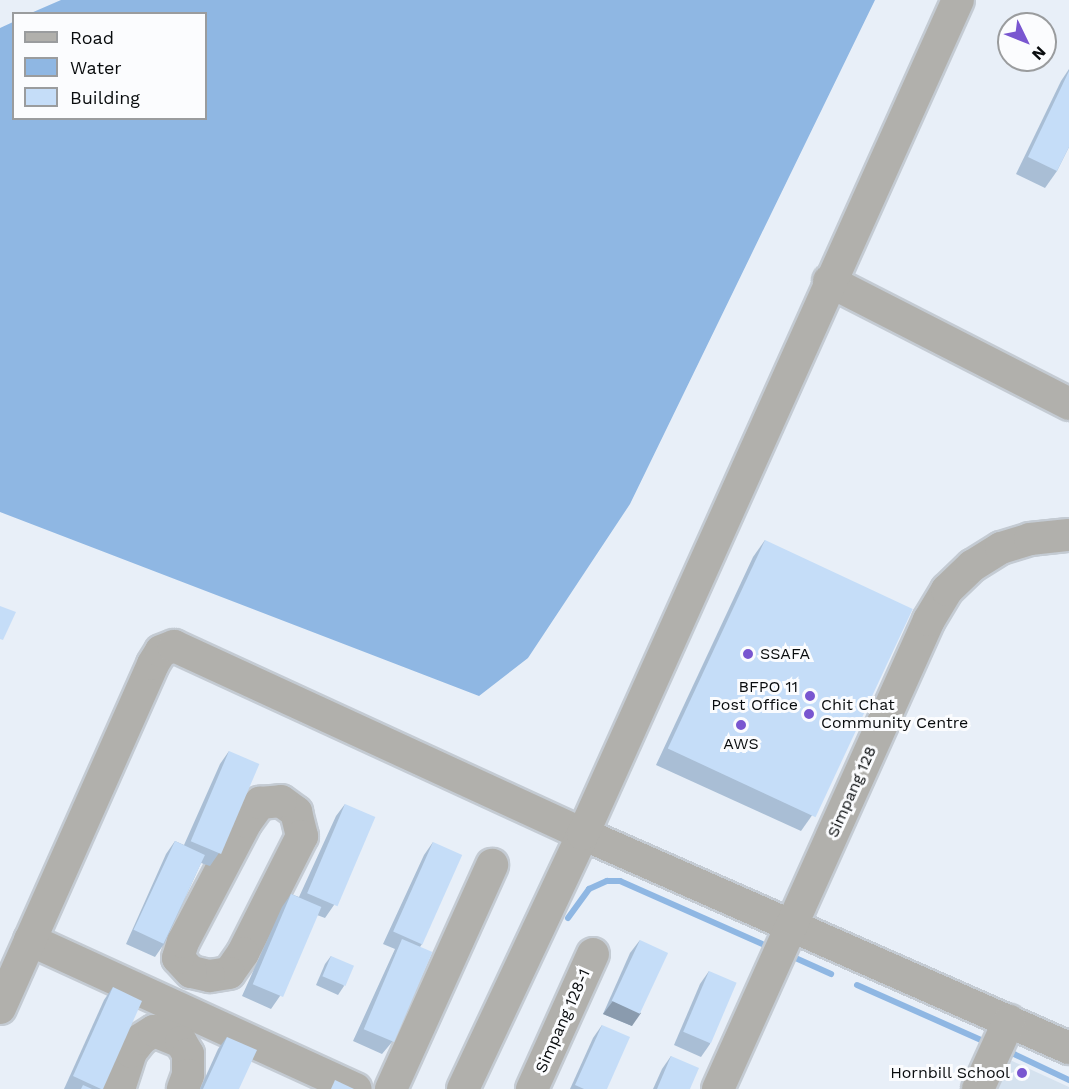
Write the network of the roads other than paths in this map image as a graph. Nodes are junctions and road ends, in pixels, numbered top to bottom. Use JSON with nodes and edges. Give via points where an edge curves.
{"nodes":[{"id":1,"x":958,"y":0,"type":"edge"},
{"id":2,"x":829,"y":281,"type":"junction"},
{"id":3,"x":1069,"y":404,"type":"edge"},
{"id":4,"x":1069,"y":535,"type":"edge"},
{"id":5,"x":583,"y":834,"type":"junction"},
{"id":6,"x":492,"y":865,"type":"dead end"},
{"id":7,"x":792,"y":926,"type":"junction"},
{"id":8,"x":30,"y":940,"type":"junction"},
{"id":9,"x":593,"y":954,"type":"dead end"},
{"id":10,"x":201,"y":974,"type":"junction"},
{"id":11,"x":0,"y":1008,"type":"edge"},
{"id":12,"x":1009,"y":1022,"type":"junction"},
{"id":13,"x":179,"y":1024,"type":"junction"},
{"id":14,"x":1069,"y":1048,"type":"edge"},
{"id":15,"x":119,"y":1089,"type":"edge"},
{"id":16,"x":183,"y":1089,"type":"edge"},
{"id":17,"x":356,"y":1089,"type":"edge"},
{"id":18,"x":391,"y":1089,"type":"edge"},
{"id":19,"x":463,"y":1089,"type":"edge"},
{"id":20,"x":532,"y":1089,"type":"edge"},
{"id":21,"x":718,"y":1089,"type":"edge"},
{"id":22,"x":978,"y":1089,"type":"edge"}],
"edges":[{"from":1,"to":2,"type":"street"},
{"from":2,"to":3,"type":"street"},
{"from":2,"to":5,"type":"street"},
{"from":4,"to":7,"type":"street","name":"Simpang 128","via":[[1030,539],[1001,548],[972,566],[947,590],[929,620]]},
{"from":5,"to":7,"type":"street"},
{"from":5,"to":8,"type":"street","via":[[174,646],[161,651],[153,664]]},
{"from":5,"to":19,"type":"street"},
{"from":6,"to":18,"type":"street"},
{"from":7,"to":12,"type":"street"},
{"from":7,"to":21,"type":"street","name":"Simpang 128"},
{"from":8,"to":11,"type":"street"},
{"from":8,"to":13,"type":"street"},
{"from":9,"to":20,"type":"street","name":"Simpang 128-1"},
{"from":10,"to":10,"type":"street","via":[[191,972],[178,958],[183,942],[246,822],[260,803],[281,801],[296,812],[302,836],[229,974]]},
{"from":10,"to":13,"type":"street"},
{"from":12,"to":14,"type":"street"},
{"from":12,"to":22,"type":"street"},
{"from":13,"to":15,"type":"street","via":[[141,1039],[132,1052]]},
{"from":13,"to":16,"type":"street","via":[[188,1053],[188,1075]]},
{"from":13,"to":17,"type":"street"}]}
